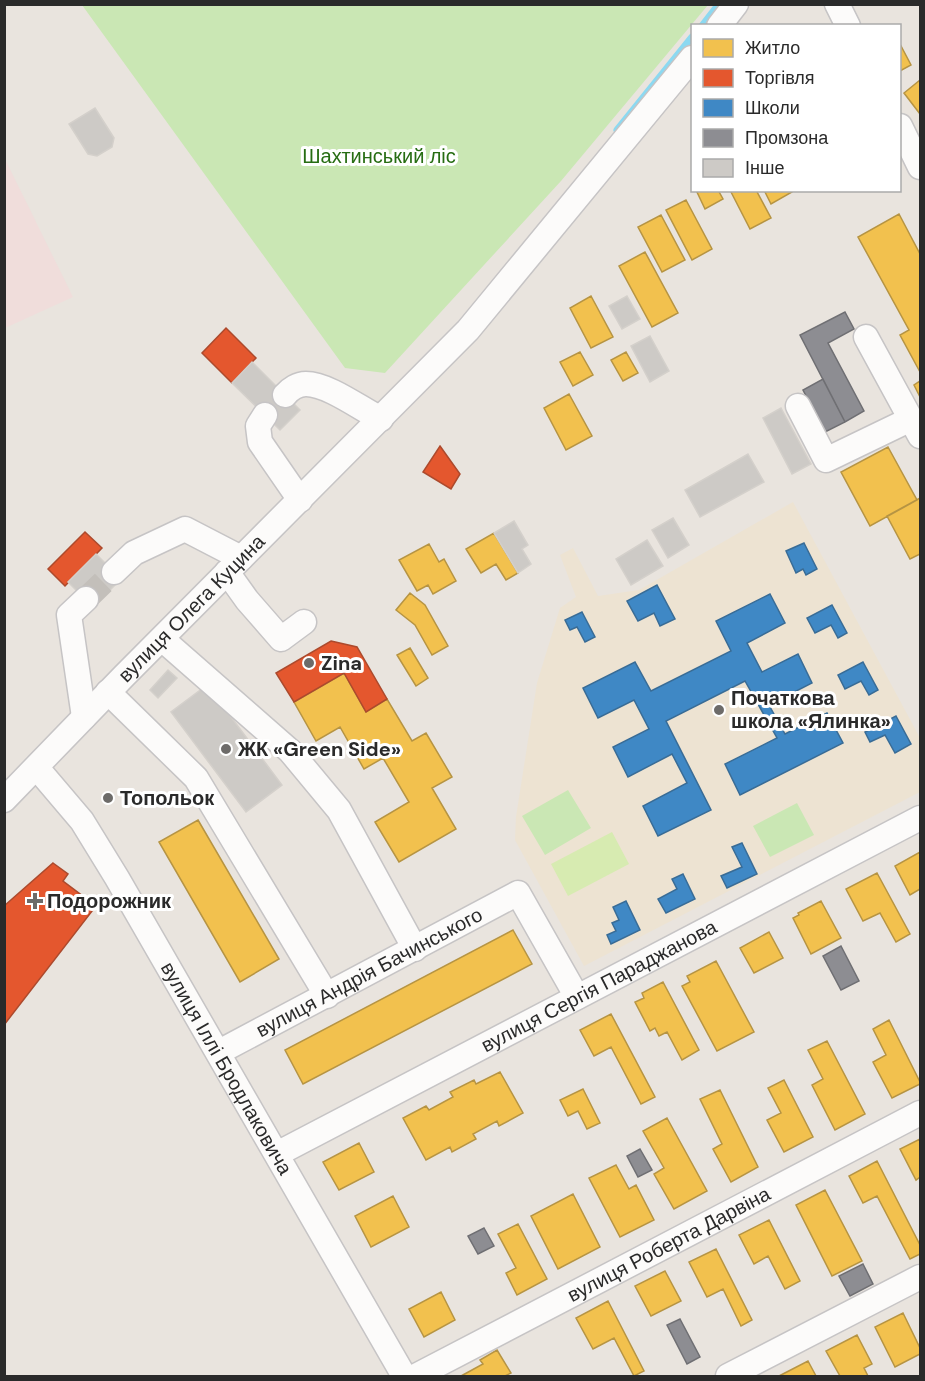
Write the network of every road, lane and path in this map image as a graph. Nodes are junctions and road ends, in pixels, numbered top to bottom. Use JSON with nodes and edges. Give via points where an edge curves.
{"nodes":[{"id":1,"x":736,"y":4,"type":"edge"},
{"id":2,"x":837,"y":4,"type":"edge"},
{"id":3,"x":721,"y":24,"type":"edge"},
{"id":4,"x":847,"y":24,"type":"edge"},
{"id":5,"x":691,"y":60,"type":"edge"},
{"id":6,"x":901,"y":128,"type":"edge"},
{"id":7,"x":921,"y":167,"type":"edge"},
{"id":8,"x":866,"y":337,"type":"dead end"},
{"id":9,"x":285,"y":395,"type":"dead end"},
{"id":10,"x":798,"y":406,"type":"dead end"},
{"id":11,"x":265,"y":415,"type":"dead end"},
{"id":12,"x":381,"y":419,"type":"junction"},
{"id":13,"x":916,"y":428,"type":"edge"},
{"id":14,"x":300,"y":500,"type":"junction"},
{"id":15,"x":234,"y":565,"type":"junction"},
{"id":16,"x":114,"y":572,"type":"tunnel mouth"},
{"id":17,"x":86,"y":599,"type":"tunnel mouth"},
{"id":18,"x":304,"y":622,"type":"dead end"},
{"id":19,"x":162,"y":639,"type":"junction"},
{"id":20,"x":108,"y":692,"type":"junction"},
{"id":21,"x":84,"y":717,"type":"junction"},
{"id":22,"x":37,"y":768,"type":"junction"},
{"id":23,"x":4,"y":800,"type":"edge"},
{"id":24,"x":921,"y":818,"type":"edge"},
{"id":25,"x":415,"y":949,"type":"junction"},
{"id":26,"x":327,"y":996,"type":"junction"},
{"id":27,"x":577,"y":997,"type":"junction"},
{"id":28,"x":219,"y":1052,"type":"junction"},
{"id":29,"x":921,"y":1113,"type":"edge"},
{"id":30,"x":277,"y":1154,"type":"junction"},
{"id":31,"x":921,"y":1277,"type":"edge"},
{"id":32,"x":404,"y":1377,"type":"edge"},
{"id":33,"x":416,"y":1377,"type":"edge"},
{"id":34,"x":728,"y":1377,"type":"edge"}],
"edges":[{"from":1,"to":3,"type":"street"},
{"from":2,"to":4,"type":"street"},
{"from":5,"to":12,"type":"street","name":"вулиця Олега Куцина","via":[[468,330]]},
{"from":6,"to":7,"type":"street"},
{"from":8,"to":13,"type":"street"},
{"from":9,"to":12,"type":"street","via":[[291,388],[305,384],[325,389]]},
{"from":10,"to":13,"type":"street","via":[[826,460]]},
{"from":11,"to":14,"type":"street","via":[[258,426],[260,442]]},
{"from":12,"to":14,"type":"street","name":"вулиця Олега Куцина"},
{"from":14,"to":15,"type":"street","name":"вулиця Олега Куцина"},
{"from":15,"to":16,"type":"street","via":[[185,529],[134,553]]},
{"from":15,"to":18,"type":"street","via":[[247,600],[281,639]]},
{"from":15,"to":19,"type":"street","name":"вулиця Олега Куцина"},
{"from":17,"to":21,"type":"street","via":[[69,615]]},
{"from":19,"to":20,"type":"street","name":"вулиця Олега Куцина"},
{"from":19,"to":25,"type":"street","via":[[290,751],[339,810]]},
{"from":20,"to":21,"type":"street","name":"вулиця Олега Куцина"},
{"from":20,"to":26,"type":"street","via":[[196,778]]},
{"from":21,"to":22,"type":"street","name":"вулиця Олега Куцина"},
{"from":22,"to":23,"type":"street","name":"вулиця Олега Куцина"},
{"from":22,"to":28,"type":"street","name":"вулиця Іллі Бродлаковича","via":[[82,821]]},
{"from":24,"to":27,"type":"street","name":"вулиця Сергія Параджанова"},
{"from":25,"to":26,"type":"street","name":"вулиця Андрія Бачинського"},
{"from":25,"to":27,"type":"street","name":"вулиця Андрія Бачинського","via":[[518,893]]},
{"from":26,"to":28,"type":"street","name":"вулиця Андрія Бачинського"},
{"from":27,"to":30,"type":"street","name":"вулиця Сергія Параджанова"},
{"from":28,"to":30,"type":"street","name":"вулиця Іллі Бродлаковича"},
{"from":29,"to":33,"type":"street","name":"вулиця Роберта Дарвіна"},
{"from":30,"to":32,"type":"street","name":"вулиця Іллі Бродлаковича"},
{"from":31,"to":34,"type":"street"}]}
